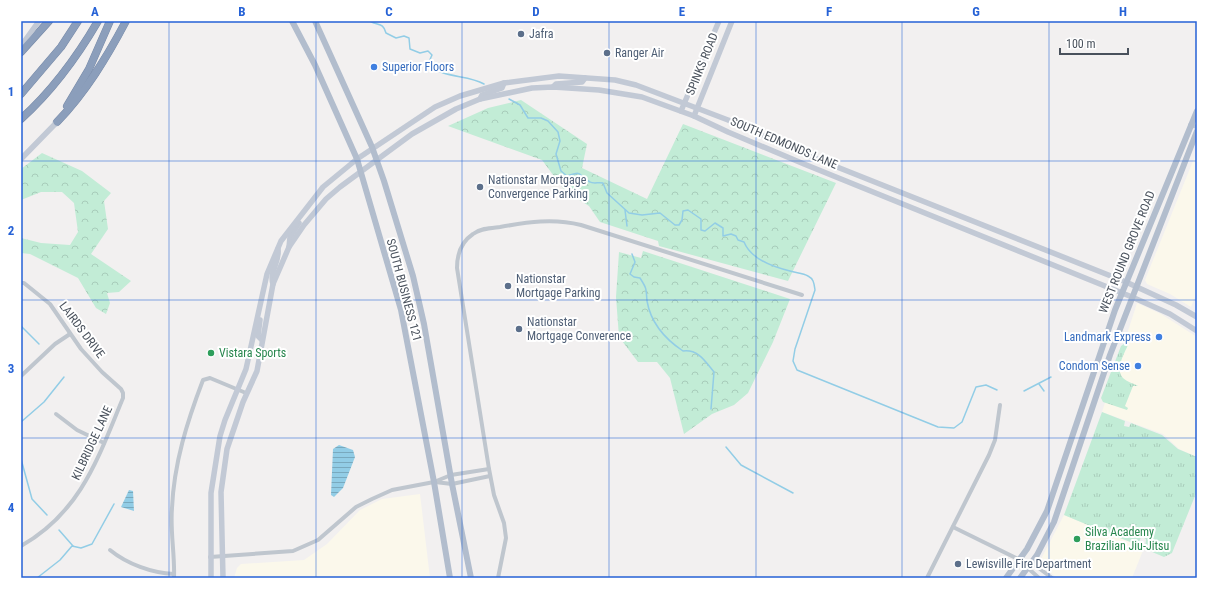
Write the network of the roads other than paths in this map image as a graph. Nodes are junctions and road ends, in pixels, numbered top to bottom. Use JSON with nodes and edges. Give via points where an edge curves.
{"nodes":[{"id":1,"x":39,"y":21,"type":"edge"},
{"id":2,"x":49,"y":21,"type":"edge"},
{"id":3,"x":78,"y":21,"type":"edge"},
{"id":4,"x":98,"y":21,"type":"edge"},
{"id":5,"x":110,"y":21,"type":"edge"},
{"id":6,"x":126,"y":21,"type":"edge"},
{"id":7,"x":292,"y":21,"type":"edge"},
{"id":8,"x":315,"y":21,"type":"edge"},
{"id":9,"x":719,"y":21,"type":"edge"},
{"id":10,"x":732,"y":21,"type":"edge"},
{"id":11,"x":21,"y":46,"type":"edge"},
{"id":12,"x":21,"y":52,"type":"edge"},
{"id":13,"x":585,"y":78,"type":"junction"},
{"id":14,"x":504,"y":83,"type":"junction"},
{"id":15,"x":553,"y":87,"type":"junction"},
{"id":16,"x":21,"y":94,"type":"edge"},
{"id":17,"x":480,"y":99,"type":"junction"},
{"id":18,"x":685,"y":104,"type":"junction"},
{"id":19,"x":697,"y":108,"type":"junction"},
{"id":20,"x":681,"y":111,"type":"junction"},
{"id":21,"x":1197,"y":111,"type":"edge"},
{"id":22,"x":694,"y":116,"type":"junction"},
{"id":23,"x":21,"y":119,"type":"edge"},
{"id":24,"x":57,"y":122,"type":"junction"},
{"id":25,"x":1190,"y":124,"type":"junction"},
{"id":26,"x":1197,"y":127,"type":"edge"},
{"id":27,"x":1197,"y":131,"type":"edge"},
{"id":28,"x":372,"y":148,"type":"junction"},
{"id":29,"x":21,"y":159,"type":"edge"},
{"id":30,"x":357,"y":159,"type":"junction"},
{"id":31,"x":377,"y":160,"type":"junction"},
{"id":32,"x":360,"y":172,"type":"junction"},
{"id":33,"x":856,"y":174,"type":"junction"},
{"id":34,"x":849,"y":183,"type":"junction"},
{"id":35,"x":312,"y":202,"type":"junction"},
{"id":36,"x":289,"y":247,"type":"junction"},
{"id":37,"x":278,"y":248,"type":"junction"},
{"id":38,"x":1126,"y":282,"type":"junction"},
{"id":39,"x":21,"y":283,"type":"edge"},
{"id":40,"x":273,"y":284,"type":"junction"},
{"id":41,"x":1136,"y":287,"type":"junction"},
{"id":42,"x":1122,"y":293,"type":"junction"},
{"id":43,"x":802,"y":295,"type":"dead end"},
{"id":44,"x":1132,"y":297,"type":"junction"},
{"id":45,"x":259,"y":310,"type":"junction"},
{"id":46,"x":1197,"y":317,"type":"edge"},
{"id":47,"x":1197,"y":331,"type":"edge"},
{"id":48,"x":70,"y":334,"type":"junction"},
{"id":49,"x":262,"y":340,"type":"junction"},
{"id":50,"x":21,"y":376,"type":"edge"},
{"id":51,"x":238,"y":389,"type":"junction"},
{"id":52,"x":123,"y":393,"type":"joint"},
{"id":53,"x":246,"y":393,"type":"junction"},
{"id":54,"x":1000,"y":405,"type":"dead end"},
{"id":55,"x":56,"y":414,"type":"dead end"},
{"id":56,"x":104,"y":443,"type":"junction"},
{"id":57,"x":489,"y":469,"type":"junction"},
{"id":58,"x":451,"y":475,"type":"junction"},
{"id":59,"x":490,"y":476,"type":"junction"},
{"id":60,"x":434,"y":482,"type":"junction"},
{"id":61,"x":452,"y":484,"type":"junction"},
{"id":62,"x":953,"y":527,"type":"junction"},
{"id":63,"x":22,"y":544,"type":"edge"},
{"id":64,"x":110,"y":550,"type":"dead end"},
{"id":65,"x":222,"y":556,"type":"junction"},
{"id":66,"x":210,"y":557,"type":"junction"},
{"id":67,"x":1020,"y":560,"type":"junction"},
{"id":68,"x":1032,"y":563,"type":"junction"},
{"id":69,"x":1027,"y":569,"type":"junction"},
{"id":70,"x":174,"y":576,"type":"edge"},
{"id":71,"x":211,"y":578,"type":"edge"},
{"id":72,"x":223,"y":578,"type":"edge"},
{"id":73,"x":449,"y":578,"type":"edge"},
{"id":74,"x":471,"y":578,"type":"edge"},
{"id":75,"x":498,"y":578,"type":"edge"},
{"id":76,"x":927,"y":578,"type":"edge"},
{"id":77,"x":1006,"y":578,"type":"edge"},
{"id":78,"x":1020,"y":578,"type":"edge"},
{"id":79,"x":1039,"y":578,"type":"edge"},
{"id":80,"x":1052,"y":578,"type":"edge"}],
"edges":[{"from":1,"to":11,"type":"main road"},
{"from":2,"to":12,"type":"highway"},
{"from":3,"to":16,"type":"highway","via":[[61,47]]},
{"from":4,"to":23,"type":"highway","via":[[70,64]]},
{"from":5,"to":24,"type":"highway","via":[[89,69]]},
{"from":6,"to":24,"type":"highway","via":[[98,70]]},
{"from":7,"to":30,"type":"main road","name":"SOUTH BUSINESS 121","via":[[315,65]]},
{"from":8,"to":28,"type":"main road","name":"SOUTH BUSINESS 121"},
{"from":9,"to":18,"type":"main road","name":"SPINKS ROAD"},
{"from":10,"to":19,"type":"main road","name":"SPINKS ROAD"},
{"from":13,"to":14,"type":"main road","name":"SOUTH EDMONDS LANE","via":[[558,76]]},
{"from":13,"to":15,"type":"main road","via":[[582,82],[561,82]]},
{"from":13,"to":18,"type":"main road","name":"SOUTH EDMONDS LANE","via":[[623,82]]},
{"from":14,"to":17,"type":"main road","via":[[502,88],[482,95]]},
{"from":14,"to":28,"type":"main road","name":"SOUTH EDMONDS LANE","via":[[460,96],[435,107]]},
{"from":15,"to":17,"type":"main road","name":"SOUTH EDMONDS LANE","via":[[532,88]]},
{"from":15,"to":20,"type":"main road","name":"SOUTH EDMONDS LANE","via":[[582,88],[630,95]]},
{"from":17,"to":31,"type":"main road","name":"SOUTH EDMONDS LANE","via":[[456,109],[412,134]]},
{"from":18,"to":19,"type":"main road","name":"SOUTH EDMONDS LANE"},
{"from":18,"to":20,"type":"main road","name":"SPINKS ROAD"},
{"from":19,"to":22,"type":"main road","name":"SPINKS ROAD"},
{"from":19,"to":33,"type":"main road","name":"SOUTH EDMONDS LANE"},
{"from":20,"to":22,"type":"main road","name":"SOUTH EDMONDS LANE"},
{"from":21,"to":25,"type":"main road","name":"WEST ROUND GROVE ROAD"},
{"from":22,"to":34,"type":"main road","name":"SOUTH EDMONDS LANE"},
{"from":24,"to":29,"type":"main road"},
{"from":25,"to":26,"type":"street"},
{"from":25,"to":38,"type":"main road","name":"WEST ROUND GROVE ROAD"},
{"from":27,"to":41,"type":"main road","name":"WEST ROUND GROVE ROAD"},
{"from":28,"to":30,"type":"main road","name":"SOUTH EDMONDS LANE"},
{"from":28,"to":31,"type":"main road","name":"SOUTH BUSINESS 121"},
{"from":30,"to":32,"type":"main road","name":"SOUTH BUSINESS 121"},
{"from":30,"to":35,"type":"main road","name":"SOUTH EDMONDS LANE","via":[[323,188]]},
{"from":31,"to":32,"type":"main road","name":"SOUTH EDMONDS LANE"},
{"from":31,"to":58,"type":"main road","name":"SOUTH BUSINESS 121","via":[[424,324]]},
{"from":32,"to":36,"type":"main road","name":"SOUTH EDMONDS LANE","via":[[326,199]]},
{"from":32,"to":60,"type":"main road","name":"SOUTH BUSINESS 121","via":[[401,310]]},
{"from":33,"to":34,"type":"main road"},
{"from":33,"to":38,"type":"main road","name":"SOUTH EDMONDS LANE"},
{"from":34,"to":42,"type":"main road","name":"SOUTH EDMONDS LANE"},
{"from":35,"to":36,"type":"main road","via":[[290,237]]},
{"from":35,"to":37,"type":"main road"},
{"from":36,"to":40,"type":"main road"},
{"from":37,"to":40,"type":"main road","via":[[279,256],[271,276]]},
{"from":37,"to":45,"type":"main road","via":[[267,274]]},
{"from":38,"to":41,"type":"main road","name":"SOUTH EDMONDS LANE"},
{"from":38,"to":42,"type":"main road","name":"WEST ROUND GROVE ROAD"},
{"from":39,"to":48,"type":"street","name":"LAIRDS DRIVE","via":[[50,304]]},
{"from":40,"to":49,"type":"main road"},
{"from":41,"to":44,"type":"main road","name":"WEST ROUND GROVE ROAD"},
{"from":41,"to":46,"type":"main road","name":"SOUTH EDMONDS LANE"},
{"from":42,"to":44,"type":"main road","name":"SOUTH EDMONDS LANE"},
{"from":42,"to":67,"type":"main road","name":"WEST ROUND GROVE ROAD","via":[[1047,511]]},
{"from":43,"to":57,"type":"street","via":[[570,222],[534,221],[487,228],[475,233],[459,250],[457,268]]},
{"from":44,"to":47,"type":"main road","name":"SOUTH EDMONDS LANE","via":[[1170,314]]},
{"from":44,"to":68,"type":"main road","name":"WEST ROUND GROVE ROAD","via":[[1057,514]]},
{"from":45,"to":49,"type":"main road","via":[[258,336]]},
{"from":45,"to":51,"type":"main road","via":[[246,369]]},
{"from":48,"to":50,"type":"street","via":[[55,344]]},
{"from":48,"to":52,"type":"street","name":"LAIRDS DRIVE"},
{"from":49,"to":53,"type":"main road","via":[[257,371]]},
{"from":51,"to":53,"type":"street"},
{"from":51,"to":66,"type":"main road","via":[[225,420],[215,463],[211,493]]},
{"from":51,"to":70,"type":"street","via":[[210,378],[203,380],[189,416],[174,472]]},
{"from":52,"to":56,"type":"street","name":"KILBRIDGE LANE"},
{"from":53,"to":65,"type":"main road","via":[[234,427],[224,469],[221,492]]},
{"from":54,"to":62,"type":"street","via":[[995,440]]},
{"from":55,"to":56,"type":"street","via":[[77,430]]},
{"from":56,"to":63,"type":"street","name":"KILBRIDGE LANE","via":[[89,477],[77,496],[50,525]]},
{"from":57,"to":58,"type":"street"},
{"from":57,"to":59,"type":"street"},
{"from":58,"to":60,"type":"street"},
{"from":58,"to":61,"type":"main road","name":"SOUTH BUSINESS 121"},
{"from":59,"to":61,"type":"street"},
{"from":59,"to":75,"type":"street","via":[[506,538]]},
{"from":60,"to":61,"type":"street"},
{"from":60,"to":65,"type":"street","via":[[392,490],[372,498],[356,507],[318,540],[306,547],[278,553]]},
{"from":60,"to":73,"type":"main road","name":"SOUTH BUSINESS 121"},
{"from":61,"to":74,"type":"main road","name":"SOUTH BUSINESS 121"},
{"from":62,"to":67,"type":"street"},
{"from":62,"to":76,"type":"street"},
{"from":64,"to":70,"type":"street","via":[[120,559],[160,574]]},
{"from":65,"to":66,"type":"street"},
{"from":65,"to":72,"type":"main road"},
{"from":66,"to":71,"type":"main road"},
{"from":67,"to":68,"type":"street"},
{"from":67,"to":69,"type":"street"},
{"from":67,"to":77,"type":"main road","name":"WEST ROUND GROVE ROAD"},
{"from":68,"to":69,"type":"main road","name":"WEST ROUND GROVE ROAD"},
{"from":68,"to":80,"type":"street"},
{"from":69,"to":78,"type":"main road","name":"WEST ROUND GROVE ROAD"},
{"from":69,"to":79,"type":"street"}]}
